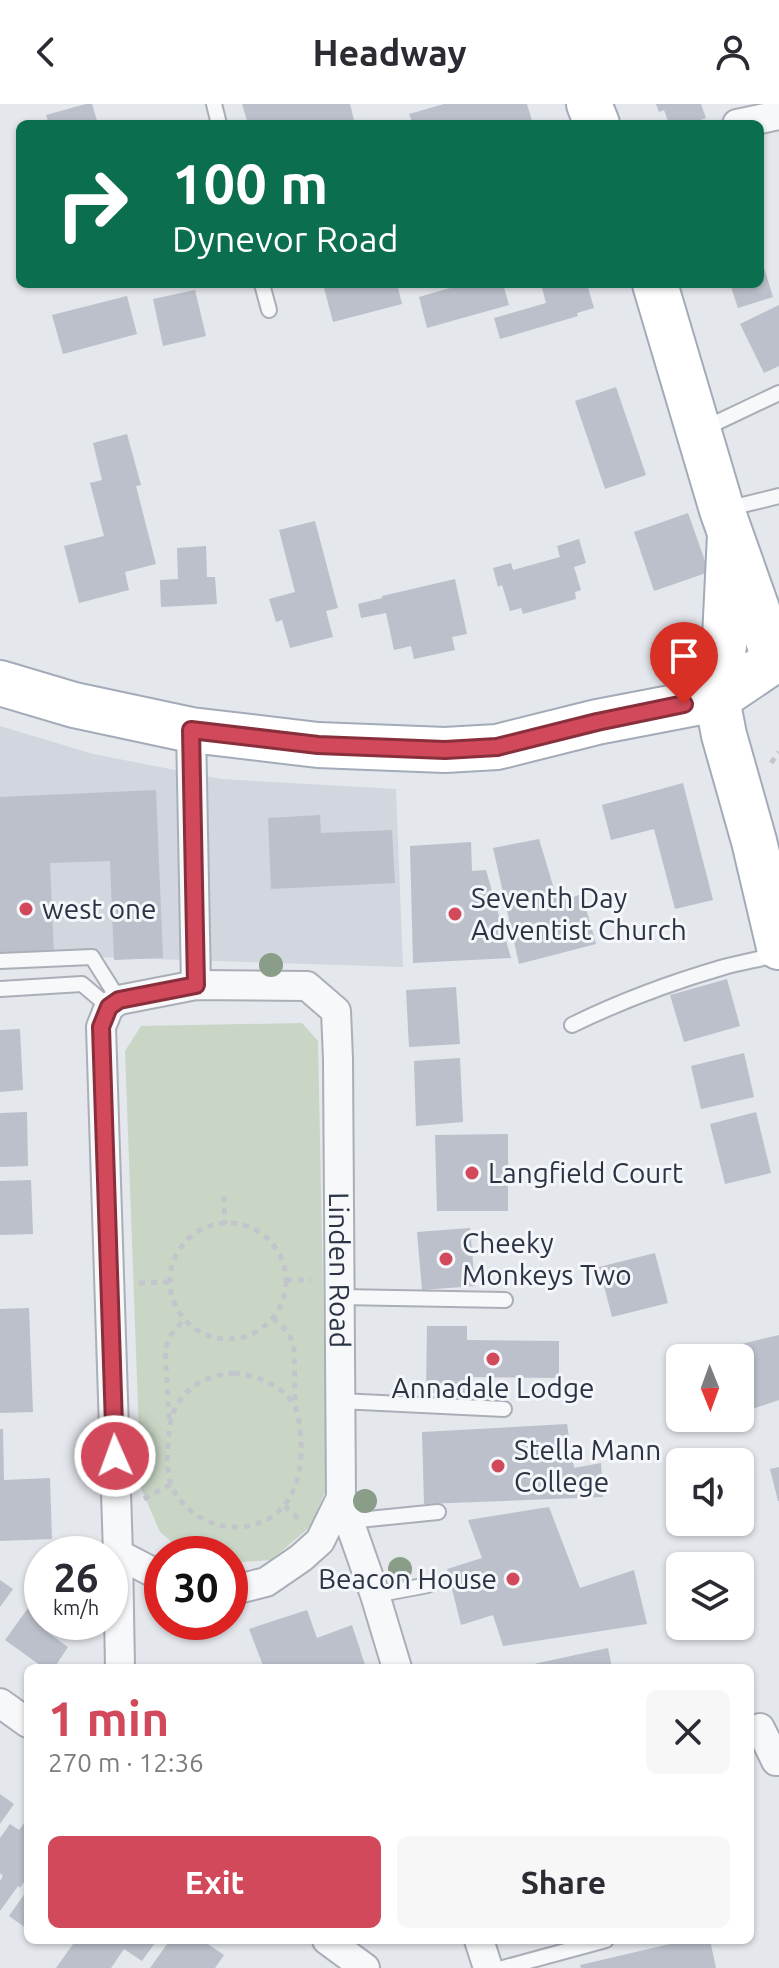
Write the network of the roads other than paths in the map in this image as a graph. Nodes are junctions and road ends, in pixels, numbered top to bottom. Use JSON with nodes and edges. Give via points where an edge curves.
{"nodes":[{"id":1,"x":779,"y":115,"type":"edge"},
{"id":2,"x":740,"y":116,"type":"edge"},
{"id":3,"x":263,"y":288,"type":"edge"},
{"id":4,"x":656,"y":288,"type":"edge"},
{"id":5,"x":269,"y":310,"type":"dead end"},
{"id":6,"x":779,"y":393,"type":"edge"},
{"id":7,"x":700,"y":431,"type":"junction"},
{"id":8,"x":779,"y":496,"type":"edge"},
{"id":9,"x":726,"y":523,"type":"junction"},
{"id":10,"x":777,"y":660,"type":"edge"},
{"id":11,"x":0,"y":683,"type":"edge"},
{"id":12,"x":717,"y":699,"type":"junction"},
{"id":13,"x":191,"y":730,"type":"junction"},
{"id":14,"x":779,"y":947,"type":"edge"},
{"id":15,"x":779,"y":954,"type":"edge"},
{"id":16,"x":0,"y":961,"type":"edge"},
{"id":17,"x":196,"y":985,"type":"junction"},
{"id":18,"x":0,"y":989,"type":"edge"},
{"id":19,"x":114,"y":1003,"type":"junction"},
{"id":20,"x":572,"y":1025,"type":"dead end"},
{"id":21,"x":340,"y":1297,"type":"junction"},
{"id":22,"x":505,"y":1300,"type":"dead end"},
{"id":23,"x":340,"y":1401,"type":"junction"},
{"id":24,"x":504,"y":1409,"type":"dead end"},
{"id":25,"x":345,"y":1509,"type":"junction"},
{"id":26,"x":438,"y":1512,"type":"dead end"},
{"id":27,"x":117,"y":1536,"type":"edge"},
{"id":28,"x":428,"y":1585,"type":"dead end"},
{"id":29,"x":248,"y":1586,"type":"edge"},
{"id":30,"x":375,"y":1595,"type":"junction"},
{"id":31,"x":120,"y":1640,"type":"edge"},
{"id":32,"x":120,"y":1664,"type":"edge"},
{"id":33,"x":396,"y":1664,"type":"edge"},
{"id":34,"x":0,"y":1703,"type":"edge"},
{"id":35,"x":24,"y":1720,"type":"edge"},
{"id":36,"x":760,"y":1728,"type":"dead end"},
{"id":37,"x":779,"y":1761,"type":"edge"},
{"id":38,"x":332,"y":1944,"type":"edge"},
{"id":39,"x":480,"y":1944,"type":"edge"},
{"id":40,"x":591,"y":1944,"type":"edge"},
{"id":41,"x":365,"y":1968,"type":"edge"},
{"id":42,"x":488,"y":1968,"type":"edge"},
{"id":43,"x":503,"y":1968,"type":"edge"}],
"edges":[{"from":1,"to":2,"type":"street"},
{"from":3,"to":5,"type":"lane"},
{"from":4,"to":7,"type":"main road"},
{"from":6,"to":7,"type":"lane"},
{"from":7,"to":9,"type":"main road"},
{"from":8,"to":9,"type":"lane"},
{"from":9,"to":10,"type":"main road"},
{"from":9,"to":12,"type":"main road","via":[[725,638]]},
{"from":10,"to":12,"type":"main road"},
{"from":11,"to":13,"type":"main road"},
{"from":12,"to":13,"type":"main road","via":[[497,747],[318,745]]},
{"from":12,"to":14,"type":"main road"},
{"from":13,"to":17,"type":"street"},
{"from":15,"to":20,"type":"lane","via":[[675,982]]},
{"from":16,"to":19,"type":"lane","via":[[92,957]]},
{"from":17,"to":19,"type":"street","name":"Linden Road"},
{"from":17,"to":21,"type":"street","name":"Linden Road","via":[[307,986],[336,1011]]},
{"from":18,"to":19,"type":"lane","via":[[82,984]]},
{"from":19,"to":27,"type":"street","via":[[101,1027]]},
{"from":21,"to":22,"type":"lane"},
{"from":21,"to":23,"type":"street","name":"Linden Road"},
{"from":23,"to":24,"type":"lane"},
{"from":23,"to":25,"type":"street","name":"Linden Road"},
{"from":25,"to":26,"type":"lane"},
{"from":25,"to":29,"type":"street","via":[[301,1558],[266,1582]]},
{"from":25,"to":30,"type":"street","name":"Linden Road"},
{"from":28,"to":30,"type":"lane"},
{"from":30,"to":33,"type":"street","name":"Linden Road"},
{"from":31,"to":32,"type":"street"},
{"from":34,"to":35,"type":"street"},
{"from":36,"to":37,"type":"street"},
{"from":38,"to":41,"type":"street"},
{"from":39,"to":42,"type":"street"},
{"from":40,"to":43,"type":"lane"}]}
